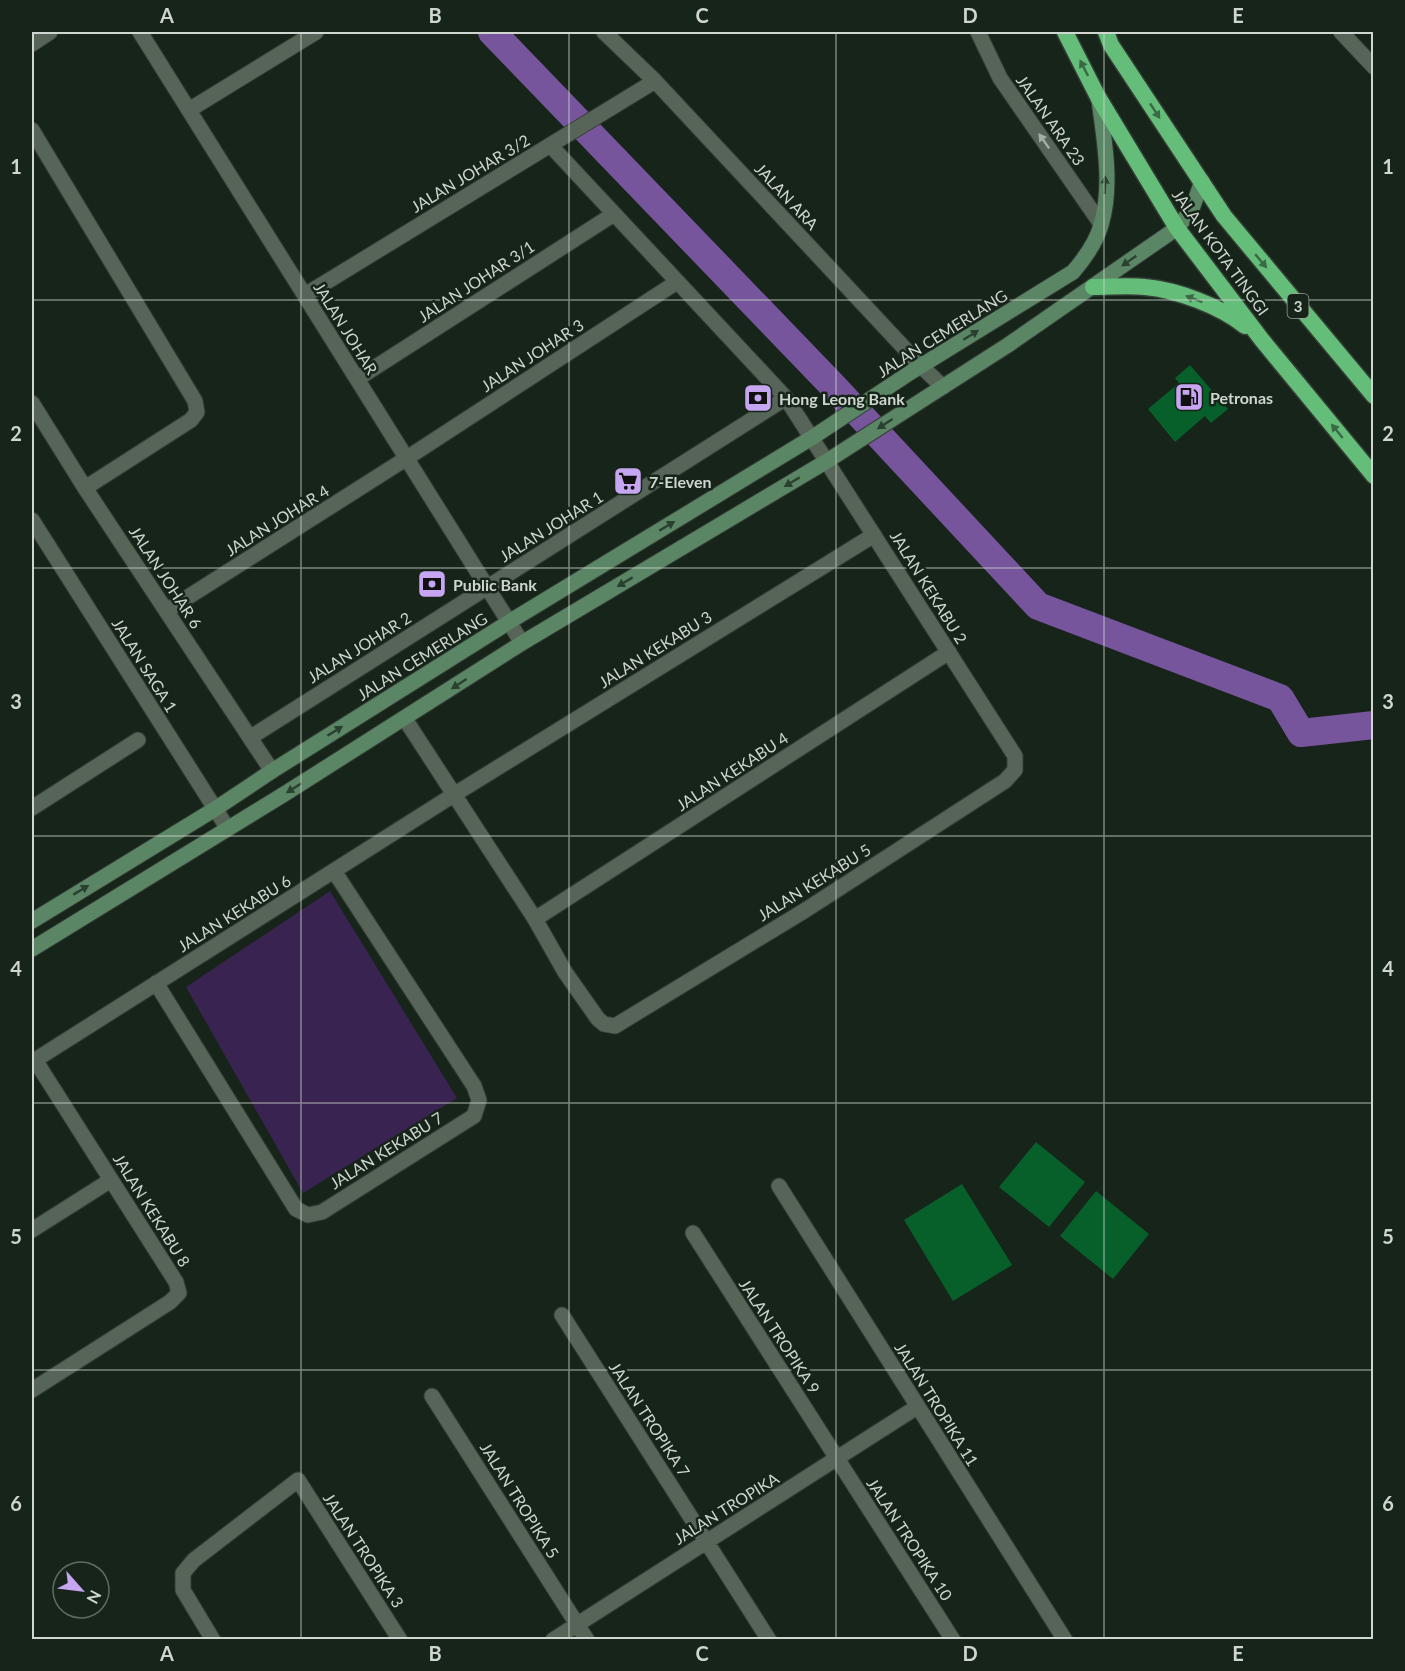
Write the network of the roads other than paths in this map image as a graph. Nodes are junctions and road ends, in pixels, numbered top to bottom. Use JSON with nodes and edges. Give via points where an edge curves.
{"nodes":[{"id":1,"x":50,"y":32,"type":"edge"},
{"id":2,"x":140,"y":32,"type":"edge"},
{"id":3,"x":316,"y":32,"type":"edge"},
{"id":4,"x":604,"y":32,"type":"edge"},
{"id":5,"x":978,"y":32,"type":"edge"},
{"id":6,"x":1065,"y":32,"type":"edge"},
{"id":7,"x":1106,"y":32,"type":"edge"},
{"id":8,"x":1341,"y":32,"type":"edge"},
{"id":9,"x":32,"y":44,"type":"edge"},
{"id":10,"x":1374,"y":67,"type":"edge"},
{"id":11,"x":655,"y":81,"type":"junction"},
{"id":12,"x":1098,"y":97,"type":"junction"},
{"id":13,"x":189,"y":110,"type":"junction"},
{"id":14,"x":32,"y":130,"type":"edge"},
{"id":15,"x":550,"y":146,"type":"junction"},
{"id":16,"x":1202,"y":181,"type":"junction"},
{"id":17,"x":614,"y":214,"type":"junction"},
{"id":18,"x":1101,"y":224,"type":"junction"},
{"id":19,"x":1177,"y":228,"type":"junction"},
{"id":20,"x":677,"y":282,"type":"junction"},
{"id":21,"x":1093,"y":287,"type":"junction"},
{"id":22,"x":305,"y":295,"type":"junction"},
{"id":23,"x":1262,"y":340,"type":"junction"},
{"id":24,"x":916,"y":369,"type":"junction"},
{"id":25,"x":357,"y":379,"type":"junction"},
{"id":26,"x":943,"y":387,"type":"junction"},
{"id":27,"x":1374,"y":396,"type":"edge"},
{"id":28,"x":786,"y":398,"type":"junction"},
{"id":29,"x":32,"y":403,"type":"edge"},
{"id":30,"x":819,"y":434,"type":"junction"},
{"id":31,"x":407,"y":459,"type":"junction"},
{"id":32,"x":827,"y":461,"type":"junction"},
{"id":33,"x":1374,"y":476,"type":"edge"},
{"id":34,"x":85,"y":488,"type":"junction"},
{"id":35,"x":32,"y":520,"type":"edge"},
{"id":36,"x":874,"y":535,"type":"junction"},
{"id":37,"x":488,"y":587,"type":"junction"},
{"id":38,"x":166,"y":611,"type":"junction"},
{"id":39,"x":509,"y":622,"type":"junction"},
{"id":40,"x":522,"y":643,"type":"junction"},
{"id":41,"x":949,"y":652,"type":"junction"},
{"id":42,"x":405,"y":719,"type":"junction"},
{"id":43,"x":251,"y":737,"type":"junction"},
{"id":44,"x":138,"y":740,"type":"dead end"},
{"id":45,"x":1015,"y":756,"type":"joint"},
{"id":46,"x":272,"y":771,"type":"junction"},
{"id":47,"x":455,"y":794,"type":"junction"},
{"id":48,"x":32,"y":806,"type":"edge"},
{"id":49,"x":215,"y":809,"type":"junction"},
{"id":50,"x":228,"y":829,"type":"junction"},
{"id":51,"x":334,"y":871,"type":"junction"},
{"id":52,"x":535,"y":919,"type":"junction"},
{"id":53,"x":32,"y":921,"type":"edge"},
{"id":54,"x":32,"y":949,"type":"edge"},
{"id":55,"x":156,"y":983,"type":"junction"},
{"id":56,"x":33,"y":1061,"type":"edge"},
{"id":57,"x":111,"y":1180,"type":"junction"},
{"id":58,"x":779,"y":1186,"type":"dead end"},
{"id":59,"x":32,"y":1230,"type":"edge"},
{"id":60,"x":693,"y":1233,"type":"dead end"},
{"id":61,"x":562,"y":1315,"type":"dead end"},
{"id":62,"x":32,"y":1390,"type":"edge"},
{"id":63,"x":432,"y":1396,"type":"dead end"},
{"id":64,"x":917,"y":1407,"type":"junction"},
{"id":65,"x":837,"y":1458,"type":"junction"},
{"id":66,"x":706,"y":1541,"type":"junction"},
{"id":67,"x":577,"y":1624,"type":"junction"},
{"id":68,"x":213,"y":1640,"type":"edge"},
{"id":69,"x":400,"y":1640,"type":"edge"},
{"id":70,"x":553,"y":1640,"type":"edge"},
{"id":71,"x":587,"y":1640,"type":"edge"},
{"id":72,"x":769,"y":1640,"type":"edge"},
{"id":73,"x":953,"y":1640,"type":"edge"},
{"id":74,"x":1065,"y":1640,"type":"edge"}],
"edges":[{"from":1,"to":9,"type":"street"},
{"from":2,"to":13,"type":"street","name":"JALAN JOHAR"},
{"from":3,"to":13,"type":"street"},
{"from":4,"to":11,"type":"street","name":"JALAN ARA"},
{"from":18,"to":5,"type":"street","name":"JALAN ARA 23","one_way":true,"via":[[1000,78]]},
{"from":12,"to":6,"type":"highway","name":"JALAN KOTA TINGGI","one_way":true},
{"from":7,"to":16,"type":"highway","name":"JALAN KOTA TINGGI","number":"3","one_way":true},
{"from":8,"to":10,"type":"street"},
{"from":11,"to":15,"type":"street","name":"JALAN JOHAR 3/2"},
{"from":11,"to":24,"type":"street","name":"JALAN ARA"},
{"from":18,"to":12,"type":"main road","name":"JALAN CEMERLANG","one_way":true,"via":[[1106,185]]},
{"from":12,"to":19,"type":"highway","name":"JALAN KOTA TINGGI"},
{"from":13,"to":22,"type":"street","name":"JALAN JOHAR"},
{"from":14,"to":34,"type":"street","via":[[195,401],[196,412],[191,420]]},
{"from":15,"to":17,"type":"street"},
{"from":15,"to":22,"type":"street","name":"JALAN JOHAR 3/2"},
{"from":16,"to":19,"type":"main road","via":[[1191,209]]},
{"from":16,"to":27,"type":"highway","name":"JALAN KOTA TINGGI","number":"3","one_way":true,"via":[[1224,216]]},
{"from":17,"to":20,"type":"street"},
{"from":17,"to":25,"type":"street","name":"JALAN JOHAR 3/1"},
{"from":24,"to":18,"type":"main road","name":"JALAN CEMERLANG","one_way":true,"via":[[1073,272],[1089,252]]},
{"from":19,"to":21,"type":"main road","one_way":true},
{"from":19,"to":23,"type":"highway","name":"JALAN KOTA TINGGI"},
{"from":20,"to":28,"type":"street"},
{"from":20,"to":31,"type":"street","name":"JALAN JOHAR 3"},
{"from":23,"to":21,"type":"highway","one_way":true,"via":[[1232,316],[1189,297],[1146,287]]},
{"from":21,"to":26,"type":"main road"},
{"from":22,"to":25,"type":"street","name":"JALAN JOHAR"},
{"from":33,"to":23,"type":"highway","name":"JALAN KOTA TINGGI","one_way":true},
{"from":24,"to":26,"type":"street","name":"JALAN ARA"},
{"from":24,"to":30,"type":"main road","name":"JALAN CEMERLANG"},
{"from":25,"to":31,"type":"street","name":"JALAN JOHAR"},
{"from":26,"to":32,"type":"main road","one_way":true},
{"from":28,"to":30,"type":"street"},
{"from":28,"to":37,"type":"street","name":"JALAN JOHAR 1"},
{"from":29,"to":34,"type":"street","name":"JALAN JOHAR 6"},
{"from":30,"to":32,"type":"street","name":"JALAN KEKABU 2"},
{"from":39,"to":30,"type":"main road","name":"JALAN CEMERLANG","one_way":true},
{"from":31,"to":37,"type":"street","name":"JALAN JOHAR"},
{"from":31,"to":38,"type":"street","name":"JALAN JOHAR 4"},
{"from":32,"to":36,"type":"street","name":"JALAN KEKABU 2"},
{"from":32,"to":40,"type":"main road","one_way":true},
{"from":34,"to":38,"type":"street","name":"JALAN JOHAR 6"},
{"from":35,"to":49,"type":"street","name":"JALAN SAGA 1"},
{"from":36,"to":41,"type":"street","name":"JALAN KEKABU 2"},
{"from":36,"to":47,"type":"street","name":"JALAN KEKABU 3"},
{"from":37,"to":39,"type":"street","name":"JALAN JOHAR"},
{"from":37,"to":43,"type":"street","name":"JALAN JOHAR 2"},
{"from":38,"to":43,"type":"street","name":"JALAN JOHAR 6"},
{"from":39,"to":40,"type":"street","name":"JALAN JOHAR"},
{"from":46,"to":39,"type":"main road","name":"JALAN CEMERLANG","one_way":true},
{"from":40,"to":42,"type":"main road","one_way":true},
{"from":41,"to":45,"type":"street","name":"JALAN KEKABU 2"},
{"from":41,"to":52,"type":"street","name":"JALAN KEKABU 4"},
{"from":42,"to":47,"type":"street"},
{"from":42,"to":50,"type":"main road","one_way":true},
{"from":43,"to":46,"type":"street","name":"JALAN JOHAR 6"},
{"from":44,"to":48,"type":"street"},
{"from":45,"to":52,"type":"street","name":"JALAN KEKABU 5","via":[[1015,770],[1005,781],[804,911],[615,1026],[598,1019]]},
{"from":46,"to":49,"type":"main road","name":"JALAN CEMERLANG"},
{"from":47,"to":51,"type":"street","name":"JALAN KEKABU 6"},
{"from":47,"to":52,"type":"street"},
{"from":49,"to":50,"type":"street","name":"JALAN SAGA 1"},
{"from":53,"to":49,"type":"main road","name":"JALAN CEMERLANG","one_way":true},
{"from":50,"to":54,"type":"main road"},
{"from":51,"to":55,"type":"street","name":"JALAN KEKABU 6"},
{"from":51,"to":55,"type":"street","name":"JALAN KEKABU 7","via":[[474,1086],[479,1100],[474,1116],[322,1212],[308,1215],[296,1209]]},
{"from":55,"to":56,"type":"street","name":"JALAN KEKABU 6"},
{"from":56,"to":57,"type":"street","name":"JALAN KEKABU 8"},
{"from":57,"to":59,"type":"street"},
{"from":57,"to":62,"type":"street","name":"JALAN KEKABU 8","via":[[176,1282],[179,1293]]},
{"from":58,"to":64,"type":"street","name":"JALAN TROPIKA 11"},
{"from":60,"to":65,"type":"street","name":"JALAN TROPIKA 9"},
{"from":61,"to":66,"type":"street","name":"JALAN TROPIKA 7"},
{"from":63,"to":67,"type":"street","name":"JALAN TROPIKA 5"},
{"from":64,"to":65,"type":"street","name":"JALAN TROPIKA"},
{"from":64,"to":74,"type":"street","name":"JALAN TROPIKA 11"},
{"from":65,"to":66,"type":"street","name":"JALAN TROPIKA"},
{"from":65,"to":73,"type":"street","name":"JALAN TROPIKA 10"},
{"from":66,"to":67,"type":"street","name":"JALAN TROPIKA"},
{"from":66,"to":72,"type":"street","name":"JALAN TROPIKA 7"},
{"from":67,"to":70,"type":"street","name":"JALAN TROPIKA"},
{"from":67,"to":71,"type":"street","name":"JALAN TROPIKA 5"},
{"from":68,"to":69,"type":"street","name":"JALAN TROPIKA 3","via":[[183,1590],[183,1573],[194,1560],[298,1480]]}]}
